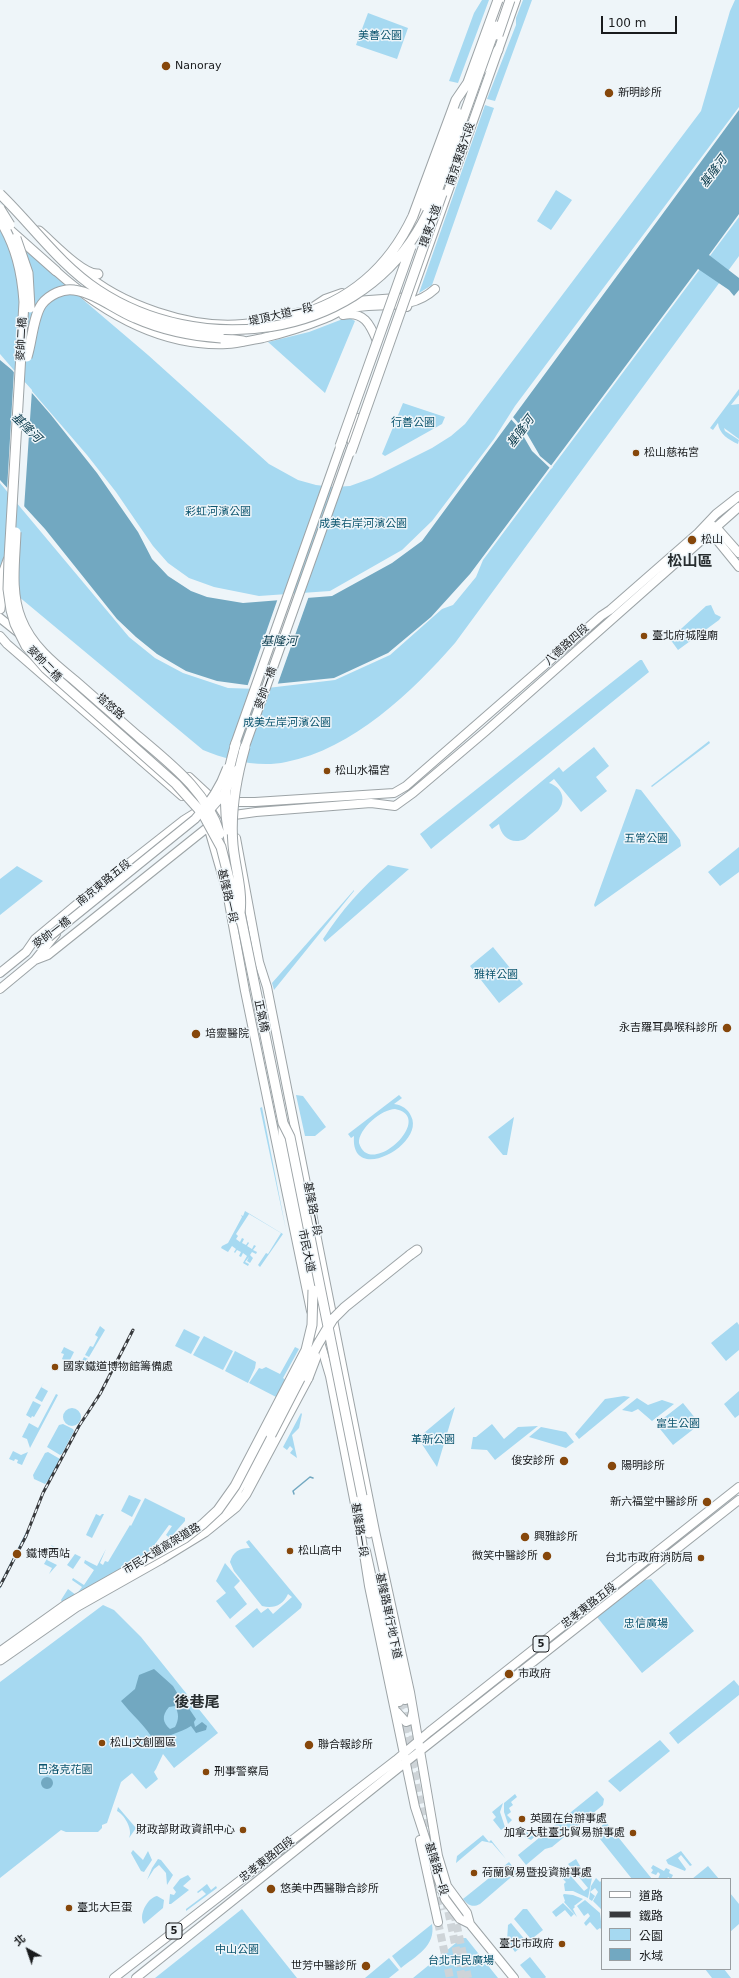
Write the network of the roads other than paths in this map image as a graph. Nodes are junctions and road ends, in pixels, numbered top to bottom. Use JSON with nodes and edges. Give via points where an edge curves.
{"nodes":[{"id":1,"x":497,"y":0,"type":"edge"},
{"id":2,"x":510,"y":2,"type":"edge"},
{"id":3,"x":498,"y":50,"type":"junction"},
{"id":4,"x":479,"y":74,"type":"junction"},
{"id":5,"x":469,"y":81,"type":"junction"},
{"id":6,"x":455,"y":113,"type":"junction"},
{"id":7,"x":459,"y":129,"type":"junction"},
{"id":8,"x":0,"y":188,"type":"edge"},
{"id":9,"x":0,"y":195,"type":"edge"},
{"id":10,"x":0,"y":209,"type":"edge"},
{"id":11,"x":0,"y":221,"type":"edge"},
{"id":12,"x":68,"y":259,"type":"junction"},
{"id":13,"x":379,"y":266,"type":"dead end"},
{"id":14,"x":56,"y":271,"type":"joint"},
{"id":15,"x":98,"y":274,"type":"dead end"},
{"id":16,"x":435,"y":289,"type":"dead end"},
{"id":17,"x":111,"y":292,"type":"junction"},
{"id":18,"x":410,"y":300,"type":"junction"},
{"id":19,"x":391,"y":301,"type":"junction"},
{"id":20,"x":148,"y":304,"type":"dead end"},
{"id":21,"x":311,"y":309,"type":"junction"},
{"id":22,"x":108,"y":312,"type":"junction"},
{"id":23,"x":328,"y":317,"type":"junction"},
{"id":24,"x":243,"y":341,"type":"junction"},
{"id":25,"x":377,"y":341,"type":"junction"},
{"id":26,"x":27,"y":357,"type":"junction"},
{"id":27,"x":367,"y":371,"type":"joint"},
{"id":28,"x":378,"y":374,"type":"joint"},
{"id":29,"x":356,"y":418,"type":"junction"},
{"id":30,"x":340,"y":446,"type":"junction"},
{"id":31,"x":351,"y":452,"type":"junction"},
{"id":32,"x":739,"y":496,"type":"edge"},
{"id":33,"x":739,"y":507,"type":"edge"},
{"id":34,"x":706,"y":524,"type":"junction"},
{"id":35,"x":713,"y":530,"type":"junction"},
{"id":36,"x":739,"y":553,"type":"edge"},
{"id":37,"x":8,"y":559,"type":"junction"},
{"id":38,"x":739,"y":567,"type":"edge"},
{"id":39,"x":0,"y":610,"type":"edge"},
{"id":40,"x":0,"y":618,"type":"edge"},
{"id":41,"x":28,"y":633,"type":"junction"},
{"id":42,"x":0,"y":636,"type":"edge"},
{"id":43,"x":236,"y":743,"type":"joint"},
{"id":44,"x":245,"y":747,"type":"joint"},
{"id":45,"x":216,"y":802,"type":"junction"},
{"id":46,"x":199,"y":810,"type":"junction"},
{"id":47,"x":225,"y":816,"type":"junction"},
{"id":48,"x":209,"y":827,"type":"junction"},
{"id":49,"x":240,"y":913,"type":"junction"},
{"id":50,"x":243,"y":927,"type":"junction"},
{"id":51,"x":53,"y":935,"type":"junction"},
{"id":52,"x":26,"y":952,"type":"junction"},
{"id":53,"x":35,"y":960,"type":"junction"},
{"id":54,"x":0,"y":973,"type":"edge"},
{"id":55,"x":0,"y":988,"type":"edge"},
{"id":56,"x":288,"y":1093,"type":"junction"},
{"id":57,"x":268,"y":1094,"type":"junction"},
{"id":58,"x":283,"y":1122,"type":"junction"},
{"id":59,"x":414,"y":1252,"type":"dead end"},
{"id":60,"x":313,"y":1290,"type":"joint"},
{"id":61,"x":328,"y":1326,"type":"joint"},
{"id":62,"x":330,"y":1376,"type":"junction"},
{"id":63,"x":308,"y":1378,"type":"joint"},
{"id":64,"x":739,"y":1487,"type":"edge"},
{"id":65,"x":739,"y":1500,"type":"edge"},
{"id":66,"x":222,"y":1512,"type":"junction"},
{"id":67,"x":368,"y":1533,"type":"junction"},
{"id":68,"x":0,"y":1652,"type":"edge"},
{"id":69,"x":0,"y":1660,"type":"edge"},
{"id":70,"x":399,"y":1703,"type":"junction"},
{"id":71,"x":413,"y":1708,"type":"junction"},
{"id":72,"x":419,"y":1740,"type":"junction"},
{"id":73,"x":421,"y":1750,"type":"junction"},
{"id":74,"x":405,"y":1758,"type":"junction"},
{"id":75,"x":420,"y":1840,"type":"tunnel mouth"},
{"id":76,"x":444,"y":1863,"type":"dead end"},
{"id":77,"x":438,"y":1922,"type":"tunnel mouth"},
{"id":78,"x":470,"y":1924,"type":"junction"},
{"id":79,"x":114,"y":1978,"type":"edge"},
{"id":80,"x":136,"y":1978,"type":"edge"},
{"id":81,"x":514,"y":1978,"type":"edge"}],
"edges":[{"from":1,"to":5,"type":"highway","name":"環東大道","bridge":true},
{"from":1,"to":6,"type":"main road","name":"南京東路六段"},
{"from":2,"to":3,"type":"main road","name":"南京東路六段"},
{"from":2,"to":4,"type":"highway"},
{"from":2,"to":9,"type":"highway","bridge":true,"via":[[496,26],[436,195],[417,233],[394,262],[370,285],[358,295],[324,313],[284,325],[231,330],[180,324],[152,316],[112,299],[82,279]]},
{"from":2,"to":31,"type":"highway","name":"環東大道","bridge":true},
{"from":3,"to":4,"type":"highway"},
{"from":3,"to":18,"type":"main road","name":"南京東路六段"},
{"from":4,"to":7,"type":"highway"},
{"from":5,"to":8,"type":"highway","bridge":true,"via":[[456,100],[413,216],[388,259],[365,281],[343,296],[277,321],[255,324],[205,323],[156,313],[134,304],[97,284],[73,265],[24,210]]},
{"from":5,"to":30,"type":"highway","name":"環東大道","bridge":true},
{"from":6,"to":7,"type":"highway"},
{"from":6,"to":19,"type":"main road","name":"南京東路六段"},
{"from":7,"to":29,"type":"highway"},
{"from":9,"to":12,"type":"highway","name":"堤頂大道一段"},
{"from":10,"to":26,"type":"highway","name":"麥帥二橋","bridge":true,"via":[[22,250],[28,272],[30,312]]},
{"from":11,"to":14,"type":"highway","name":"堤頂大道一段"},
{"from":11,"to":37,"type":"highway","name":"麥帥二橋","bridge":true,"via":[[10,237],[19,261],[24,302]]},
{"from":12,"to":15,"type":"highway","via":[[93,274]]},
{"from":12,"to":17,"type":"main road","name":"堤頂大道一段"},
{"from":13,"to":21,"type":"main road","via":[[360,284],[325,299]]},
{"from":14,"to":22,"type":"main road","name":"堤頂大道一段","via":[[80,293]]},
{"from":16,"to":18,"type":"main road","via":[[425,298]]},
{"from":17,"to":20,"type":"main road"},
{"from":17,"to":21,"type":"main road","name":"堤頂大道一段","via":[[150,310],[176,318],[215,323],[242,324]]},
{"from":17,"to":22,"type":"main road"},
{"from":18,"to":19,"type":"main road","name":"堤頂大道一段"},
{"from":18,"to":28,"type":"main road","name":"南京東路六段"},
{"from":19,"to":21,"type":"main road","name":"堤頂大道一段","via":[[330,304]]},
{"from":19,"to":23,"type":"main road","name":"堤頂大道一段","via":[[343,310]]},
{"from":19,"to":25,"type":"main road","name":"南京東路六段"},
{"from":22,"to":24,"type":"main road","name":"堤頂大道一段","via":[[146,330],[186,340],[228,344]]},
{"from":23,"to":24,"type":"main road","name":"堤頂大道一段","via":[[284,332]]},
{"from":23,"to":25,"type":"main road","via":[[361,316],[368,321]]},
{"from":24,"to":26,"type":"highway","bridge":true,"via":[[178,333],[154,326],[89,294],[73,290],[56,294],[42,304]]},
{"from":25,"to":27,"type":"main road","name":"南京東路六段"},
{"from":26,"to":41,"type":"highway","name":"麥帥二橋","bridge":true,"via":[[14,576],[17,606]]},
{"from":27,"to":51,"type":"main road","name":"麥帥一橋","bridge":true,"via":[[216,792],[208,805],[178,834]]},
{"from":28,"to":51,"type":"main road","name":"麥帥一橋","bridge":true,"via":[[231,784],[211,809]]},
{"from":29,"to":30,"type":"highway","bridge":true},
{"from":29,"to":31,"type":"highway","bridge":true},
{"from":30,"to":43,"type":"highway","name":"麥帥一橋","bridge":true},
{"from":31,"to":44,"type":"highway","name":"麥帥一橋","bridge":true},
{"from":32,"to":34,"type":"main road","name":"八德路四段"},
{"from":33,"to":35,"type":"main road","name":"八德路四段"},
{"from":34,"to":35,"type":"main road"},
{"from":34,"to":45,"type":"main road","name":"八德路四段","via":[[406,786],[394,793]]},
{"from":35,"to":36,"type":"main road"},
{"from":35,"to":38,"type":"main road"},
{"from":35,"to":47,"type":"main road","name":"八德路四段","via":[[486,731],[395,806],[371,803]]},
{"from":37,"to":39,"type":"highway"},
{"from":37,"to":50,"type":"highway","name":"麥帥二橋","bridge":true,"via":[[11,610],[26,646],[46,669],[176,784],[203,814],[220,847]]},
{"from":40,"to":45,"type":"main road","name":"塔悠路","via":[[63,666]]},
{"from":41,"to":45,"type":"highway","bridge":true,"via":[[33,647],[44,659],[195,793]]},
{"from":41,"to":49,"type":"highway","name":"麥帥二橋","bridge":true,"via":[[53,662],[178,771],[203,798],[217,826],[235,904]]},
{"from":42,"to":46,"type":"main road","name":"塔悠路"},
{"from":43,"to":50,"type":"highway","name":"正氣橋","bridge":true,"via":[[226,778],[225,808],[242,900]]},
{"from":44,"to":49,"type":"highway","name":"正氣橋","bridge":true,"via":[[234,794],[232,820],[235,867],[242,903]]},
{"from":45,"to":46,"type":"main road","name":"南京東路五段"},
{"from":45,"to":47,"type":"main road","name":"塔悠路"},
{"from":46,"to":48,"type":"main road","name":"基隆路一段"},
{"from":46,"to":52,"type":"main road","name":"南京東路五段","via":[[35,939]]},
{"from":47,"to":48,"type":"main road"},
{"from":47,"to":56,"type":"main road","name":"基隆路一段","via":[[235,837]]},
{"from":48,"to":53,"type":"main road","name":"南京東路五段","via":[[48,955]]},
{"from":48,"to":57,"type":"main road","name":"基隆路一段","via":[[227,892],[245,991]]},
{"from":49,"to":58,"type":"highway","name":"正氣橋","bridge":true},
{"from":50,"to":58,"type":"highway","name":"正氣橋","bridge":true},
{"from":51,"to":52,"type":"main road","name":"麥帥一橋"},
{"from":51,"to":53,"type":"main road"},
{"from":52,"to":54,"type":"main road","name":"南京東路五段"},
{"from":53,"to":55,"type":"main road","name":"南京東路五段"},
{"from":56,"to":57,"type":"main road"},
{"from":56,"to":67,"type":"main road","name":"基隆路一段"},
{"from":57,"to":62,"type":"main road","name":"基隆路一段","via":[[309,1305]]},
{"from":58,"to":60,"type":"highway","name":"市民大道","bridge":true,"via":[[282,1136]]},
{"from":58,"to":61,"type":"highway","bridge":true,"via":[[289,1135]]},
{"from":58,"to":63,"type":"highway","name":"市民大道","bridge":true,"via":[[283,1138],[319,1319],[318,1346]]},
{"from":58,"to":67,"type":"highway","bridge":true,"via":[[290,1137]]},
{"from":59,"to":66,"type":"highway","bridge":true,"via":[[345,1306],[333,1319],[249,1480]]},
{"from":60,"to":66,"type":"highway","name":"市民大道高架道路","bridge":true,"via":[[312,1325],[306,1350]]},
{"from":61,"to":62,"type":"main road"},
{"from":62,"to":67,"type":"main road","name":"基隆路一段"},
{"from":63,"to":66,"type":"highway","name":"市民大道高架道路","via":[[246,1494],[239,1503]]},
{"from":64,"to":72,"type":"main road","name":"忠孝東路五段","number":"5"},
{"from":65,"to":73,"type":"main road","name":"忠孝東路五段","number":"5"},
{"from":66,"to":68,"type":"highway","name":"市民大道高架道路","bridge":true,"via":[[184,1538],[66,1605]]},
{"from":66,"to":69,"type":"highway","name":"市民大道高架道路","via":[[183,1546],[76,1607]]},
{"from":67,"to":70,"type":"main road","name":"基隆路車行地下道"},
{"from":67,"to":70,"type":"main road","name":"基隆路一段","via":[[369,1586]]},
{"from":67,"to":71,"type":"main road","name":"基隆路一段"},
{"from":70,"to":71,"type":"main road","via":[[403,1720],[406,1722],[411,1720]]},
{"from":70,"to":74,"type":"main road","name":"基隆路一段"},
{"from":71,"to":72,"type":"main road","name":"基隆路一段"},
{"from":72,"to":73,"type":"main road","name":"基隆路一段"},
{"from":72,"to":74,"type":"main road","name":"忠孝東路四段","number":"5"},
{"from":73,"to":74,"type":"main road","name":"忠孝東路四段","number":"5"},
{"from":73,"to":76,"type":"main road"},
{"from":73,"to":78,"type":"main road","name":"基隆路一段","via":[[421,1764],[440,1868],[447,1886],[467,1913]]},
{"from":74,"to":78,"type":"main road","name":"基隆路一段","via":[[415,1807],[427,1838],[442,1893],[460,1920]]},
{"from":74,"to":79,"type":"main road","name":"忠孝東路四段","number":"5"},
{"from":74,"to":80,"type":"main road","name":"忠孝東路四段","number":"5"},
{"from":75,"to":77,"type":"main road"},
{"from":78,"to":81,"type":"main road"}]}
